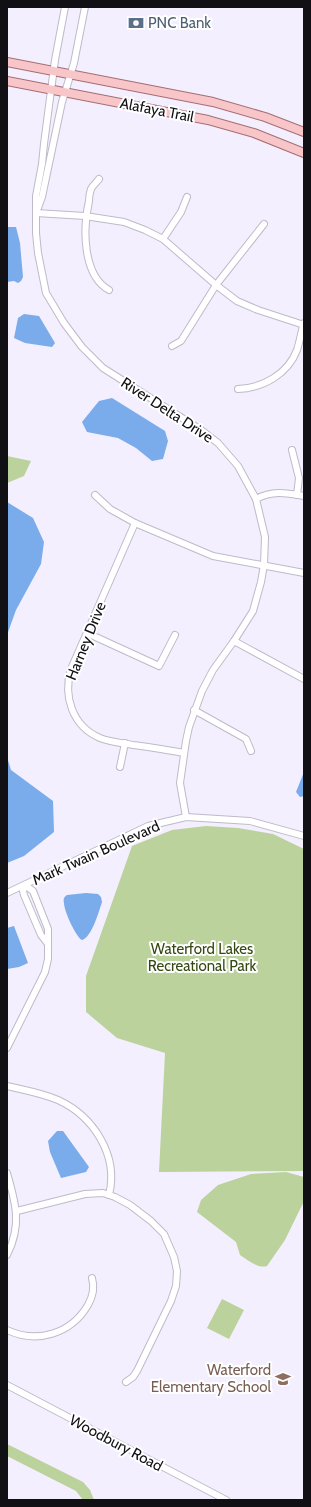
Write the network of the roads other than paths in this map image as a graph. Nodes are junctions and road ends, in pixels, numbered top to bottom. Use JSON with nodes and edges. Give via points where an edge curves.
{"nodes":[{"id":1,"x":65,"y":7,"type":"edge"},
{"id":2,"x":85,"y":7,"type":"edge"},
{"id":3,"x":7,"y":62,"type":"edge"},
{"id":4,"x":53,"y":71,"type":"junction"},
{"id":5,"x":71,"y":74,"type":"junction"},
{"id":6,"x":7,"y":81,"type":"edge"},
{"id":7,"x":51,"y":90,"type":"junction"},
{"id":8,"x":65,"y":92,"type":"junction"},
{"id":9,"x":304,"y":132,"type":"edge"},
{"id":10,"x":304,"y":153,"type":"edge"},
{"id":11,"x":99,"y":179,"type":"dead end"},
{"id":12,"x":187,"y":198,"type":"dead end"},
{"id":13,"x":36,"y":214,"type":"junction"},
{"id":14,"x":85,"y":216,"type":"junction"},
{"id":15,"x":264,"y":224,"type":"dead end"},
{"id":16,"x":163,"y":239,"type":"junction"},
{"id":17,"x":216,"y":285,"type":"junction"},
{"id":18,"x":109,"y":290,"type":"dead end"},
{"id":19,"x":304,"y":324,"type":"edge"},
{"id":20,"x":172,"y":346,"type":"dead end"},
{"id":21,"x":238,"y":389,"type":"dead end"},
{"id":22,"x":292,"y":450,"type":"dead end"},
{"id":23,"x":95,"y":494,"type":"dead end"},
{"id":24,"x":297,"y":495,"type":"junction"},
{"id":25,"x":304,"y":496,"type":"edge"},
{"id":26,"x":256,"y":499,"type":"junction"},
{"id":27,"x":135,"y":523,"type":"junction"},
{"id":28,"x":264,"y":565,"type":"junction"},
{"id":29,"x":304,"y":573,"type":"edge"},
{"id":30,"x":88,"y":633,"type":"junction"},
{"id":31,"x":175,"y":635,"type":"dead end"},
{"id":32,"x":234,"y":641,"type":"junction"},
{"id":33,"x":304,"y":679,"type":"edge"},
{"id":34,"x":194,"y":710,"type":"junction"},
{"id":35,"x":125,"y":743,"type":"junction"},
{"id":36,"x":251,"y":750,"type":"dead end"},
{"id":37,"x":184,"y":753,"type":"junction"},
{"id":38,"x":120,"y":767,"type":"dead end"},
{"id":39,"x":186,"y":817,"type":"junction"},
{"id":40,"x":304,"y":836,"type":"edge"},
{"id":41,"x":25,"y":885,"type":"junction"},
{"id":42,"x":7,"y":893,"type":"edge"},
{"id":43,"x":48,"y":944,"type":"junction"},
{"id":44,"x":7,"y":1048,"type":"edge"},
{"id":45,"x":7,"y":1086,"type":"edge"},
{"id":46,"x":7,"y":1173,"type":"edge"},
{"id":47,"x":109,"y":1195,"type":"junction"},
{"id":48,"x":17,"y":1211,"type":"junction"},
{"id":49,"x":7,"y":1255,"type":"edge"},
{"id":50,"x":92,"y":1278,"type":"dead end"},
{"id":51,"x":7,"y":1330,"type":"edge"},
{"id":52,"x":126,"y":1382,"type":"dead end"},
{"id":53,"x":7,"y":1385,"type":"edge"},
{"id":54,"x":226,"y":1500,"type":"edge"}],
"edges":[{"from":1,"to":4,"type":"street","name":"River Delta Drive"},
{"from":2,"to":5,"type":"street","name":"River Delta Drive"},
{"from":3,"to":4,"type":"main road","name":"Alafaya Trail"},
{"from":4,"to":5,"type":"main road","name":"Alafaya Trail"},
{"from":4,"to":7,"type":"street","name":"River Delta Drive"},
{"from":5,"to":8,"type":"street","name":"River Delta Drive"},
{"from":5,"to":9,"type":"main road","name":"Alafaya Trail","via":[[220,104]]},
{"from":6,"to":7,"type":"main road","name":"Alafaya Trail"},
{"from":7,"to":8,"type":"main road","name":"Alafaya Trail"},
{"from":7,"to":13,"type":"street","name":"River Delta Drive","via":[[36,196]]},
{"from":8,"to":10,"type":"main road","name":"Alafaya Trail","via":[[214,122],[254,133]]},
{"from":8,"to":13,"type":"street","name":"River Delta Drive"},
{"from":11,"to":14,"type":"street","via":[[91,189]]},
{"from":12,"to":16,"type":"street"},
{"from":13,"to":14,"type":"street"},
{"from":13,"to":26,"type":"street","name":"River Delta Drive","via":[[38,253],[46,293],[82,347],[103,368],[218,443],[238,466]]},
{"from":14,"to":16,"type":"street","via":[[124,222]]},
{"from":14,"to":18,"type":"street","via":[[86,247],[91,264],[99,283]]},
{"from":15,"to":17,"type":"street"},
{"from":16,"to":17,"type":"street"},
{"from":17,"to":19,"type":"street","via":[[237,301]]},
{"from":17,"to":20,"type":"street","via":[[181,341]]},
{"from":19,"to":21,"type":"street","via":[[289,365],[276,377],[251,388]]},
{"from":22,"to":24,"type":"street","via":[[298,478]]},
{"from":23,"to":27,"type":"street","via":[[110,509]]},
{"from":24,"to":25,"type":"street"},
{"from":24,"to":26,"type":"street","via":[[280,492],[264,494]]},
{"from":26,"to":28,"type":"street","name":"River Delta Drive","via":[[265,537]]},
{"from":27,"to":28,"type":"street","via":[[214,556]]},
{"from":27,"to":30,"type":"street","name":"Harney Drive"},
{"from":28,"to":29,"type":"street"},
{"from":28,"to":32,"type":"street","name":"River Delta Drive","via":[[253,611]]},
{"from":30,"to":31,"type":"street","via":[[160,666]]},
{"from":30,"to":35,"type":"street","name":"Harney Drive","via":[[68,678],[68,696],[72,711],[90,732],[108,740]]},
{"from":32,"to":33,"type":"street"},
{"from":32,"to":34,"type":"street","name":"River Delta Drive","via":[[213,670]]},
{"from":34,"to":36,"type":"street","via":[[246,739]]},
{"from":34,"to":37,"type":"street","name":"River Delta Drive"},
{"from":35,"to":37,"type":"street","name":"Harney Drive"},
{"from":35,"to":38,"type":"street"},
{"from":37,"to":39,"type":"street","name":"River Delta Drive","via":[[180,783]]},
{"from":39,"to":40,"type":"street","name":"Mark Twain Boulevard","via":[[250,821]]},
{"from":39,"to":41,"type":"street","name":"Mark Twain Boulevard","via":[[148,826]]},
{"from":41,"to":42,"type":"street","name":"Mark Twain Boulevard"},
{"from":41,"to":43,"type":"street","via":[[24,895],[41,935]]},
{"from":41,"to":43,"type":"street","via":[[33,891],[48,930]]},
{"from":43,"to":44,"type":"street","via":[[45,972]]},
{"from":45,"to":47,"type":"street","via":[[57,1099],[76,1110],[90,1124],[100,1138],[110,1161],[112,1179]]},
{"from":46,"to":48,"type":"street"},
{"from":47,"to":48,"type":"street","via":[[85,1194]]},
{"from":47,"to":52,"type":"street","via":[[130,1205],[160,1230],[172,1251],[176,1271],[176,1286],[171,1300],[137,1371]]},
{"from":48,"to":49,"type":"street","via":[[16,1232]]},
{"from":50,"to":51,"type":"street","via":[[94,1290],[88,1305],[65,1329],[34,1337]]},
{"from":53,"to":54,"type":"street","name":"Woodbury Road"}]}
